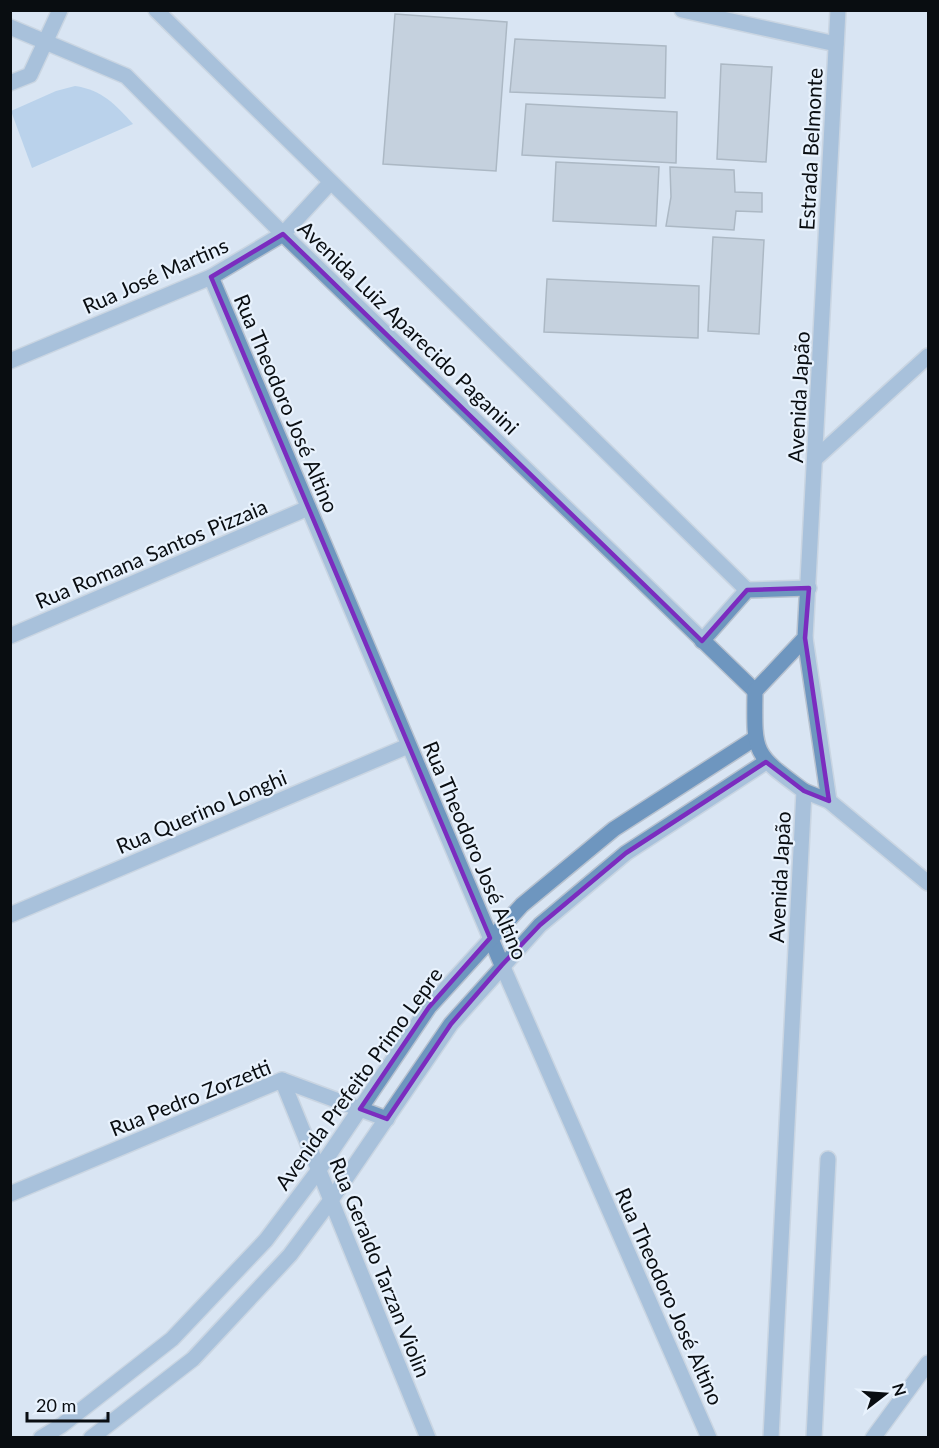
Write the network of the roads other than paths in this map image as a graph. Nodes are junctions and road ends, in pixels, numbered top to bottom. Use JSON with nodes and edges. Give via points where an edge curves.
{"nodes":[{"id":1,"x":60,"y":10,"type":"edge"},
{"id":2,"x":156,"y":10,"type":"edge"},
{"id":3,"x":682,"y":10,"type":"edge"},
{"id":4,"x":838,"y":10,"type":"edge"},
{"id":5,"x":10,"y":27,"type":"edge"},
{"id":6,"x":47,"y":42,"type":"junction"},
{"id":7,"x":836,"y":44,"type":"junction"},
{"id":8,"x":10,"y":83,"type":"edge"},
{"id":9,"x":330,"y":183,"type":"junction"},
{"id":10,"x":283,"y":234,"type":"junction"},
{"id":11,"x":211,"y":277,"type":"junction"},
{"id":12,"x":824,"y":289,"type":"joint"},
{"id":13,"x":928,"y":356,"type":"edge"},
{"id":14,"x":10,"y":361,"type":"edge"},
{"id":15,"x":816,"y":458,"type":"junction"},
{"id":16,"x":308,"y":508,"type":"junction"},
{"id":17,"x":809,"y":588,"type":"junction"},
{"id":18,"x":747,"y":590,"type":"junction"},
{"id":19,"x":10,"y":636,"type":"edge"},
{"id":20,"x":805,"y":638,"type":"junction"},
{"id":21,"x":702,"y":641,"type":"junction"},
{"id":22,"x":755,"y":691,"type":"junction"},
{"id":23,"x":754,"y":739,"type":"junction"},
{"id":24,"x":408,"y":746,"type":"junction"},
{"id":25,"x":766,"y":762,"type":"junction"},
{"id":26,"x":804,"y":791,"type":"junction"},
{"id":27,"x":829,"y":801,"type":"junction"},
{"id":28,"x":928,"y":883,"type":"edge"},
{"id":29,"x":10,"y":915,"type":"edge"},
{"id":30,"x":490,"y":938,"type":"junction"},
{"id":31,"x":502,"y":965,"type":"junction"},
{"id":32,"x":282,"y":1080,"type":"junction"},
{"id":33,"x":360,"y":1108,"type":"junction"},
{"id":34,"x":387,"y":1119,"type":"junction"},
{"id":35,"x":828,"y":1159,"type":"dead end"},
{"id":36,"x":318,"y":1171,"type":"junction"},
{"id":37,"x":10,"y":1194,"type":"edge"},
{"id":38,"x":331,"y":1200,"type":"junction"},
{"id":39,"x":928,"y":1363,"type":"edge"},
{"id":40,"x":41,"y":1437,"type":"edge"},
{"id":41,"x":91,"y":1437,"type":"edge"},
{"id":42,"x":429,"y":1437,"type":"edge"},
{"id":43,"x":709,"y":1437,"type":"edge"},
{"id":44,"x":771,"y":1437,"type":"edge"},
{"id":45,"x":814,"y":1437,"type":"edge"},
{"id":46,"x":873,"y":1437,"type":"edge"}],
"edges":[{"from":1,"to":6,"type":"street"},
{"from":2,"to":9,"type":"street"},
{"from":3,"to":7,"type":"street"},
{"from":4,"to":7,"type":"street","name":"Estrada Belmonte"},
{"from":5,"to":6,"type":"street","name":"Avenida Luiz Aparecido Paganini"},
{"from":6,"to":8,"type":"street","via":[[30,75]]},
{"from":6,"to":10,"type":"street","name":"Avenida Luiz Aparecido Paganini","via":[[126,76]]},
{"from":7,"to":12,"type":"street","name":"Estrada Belmonte"},
{"from":9,"to":10,"type":"street","name":"Rua José Martins"},
{"from":9,"to":18,"type":"street"},
{"from":10,"to":11,"type":"street","name":"Rua José Martins"},
{"from":10,"to":21,"type":"street","name":"Avenida Luiz Aparecido Paganini"},
{"from":11,"to":14,"type":"street","name":"Rua José Martins"},
{"from":11,"to":16,"type":"street","name":"Rua Theodoro José Altino"},
{"from":12,"to":15,"type":"street","name":"Avenida Japão"},
{"from":13,"to":15,"type":"street"},
{"from":15,"to":17,"type":"street","name":"Avenida Japão"},
{"from":16,"to":19,"type":"street","name":"Rua Romana Santos Pizzaia"},
{"from":16,"to":24,"type":"street","name":"Rua Theodoro José Altino"},
{"from":17,"to":18,"type":"street"},
{"from":17,"to":20,"type":"street","name":"Avenida Japão"},
{"from":18,"to":21,"type":"street"},
{"from":20,"to":22,"type":"street"},
{"from":20,"to":27,"type":"street","name":"Avenida Japão"},
{"from":21,"to":22,"type":"street","name":"Avenida Luiz Aparecido Paganini"},
{"from":22,"to":23,"type":"street","name":"Avenida Japão"},
{"from":23,"to":25,"type":"street","name":"Avenida Japão"},
{"from":23,"to":30,"type":"street","name":"Avenida Prefeito Primo Lepre","via":[[614,829],[522,904]]},
{"from":24,"to":29,"type":"street","name":"Rua Querino Longhi"},
{"from":24,"to":30,"type":"street","name":"Rua Theodoro José Altino"},
{"from":25,"to":26,"type":"street","name":"Avenida Japão"},
{"from":25,"to":31,"type":"street","name":"Avenida Prefeito Primo Lepre","via":[[626,853],[540,925]]},
{"from":26,"to":27,"type":"street"},
{"from":26,"to":44,"type":"street","name":"Avenida Japão"},
{"from":27,"to":28,"type":"street"},
{"from":30,"to":31,"type":"street","name":"Rua Theodoro José Altino"},
{"from":30,"to":33,"type":"street","name":"Avenida Prefeito Primo Lepre","via":[[429,1007]]},
{"from":31,"to":34,"type":"street","name":"Avenida Prefeito Primo Lepre","via":[[451,1024]]},
{"from":31,"to":43,"type":"street","name":"Rua Theodoro José Altino"},
{"from":32,"to":33,"type":"street","name":"Rua Pedro Zorzetti"},
{"from":32,"to":36,"type":"street","name":"Rua Geraldo Tarzan Violin"},
{"from":32,"to":37,"type":"street","name":"Rua Pedro Zorzetti"},
{"from":33,"to":34,"type":"street","name":"Rua Pedro Zorzetti"},
{"from":33,"to":36,"type":"street","name":"Avenida Prefeito Primo Lepre"},
{"from":34,"to":38,"type":"street","name":"Avenida Prefeito Primo Lepre"},
{"from":35,"to":45,"type":"street"},
{"from":36,"to":38,"type":"street","name":"Rua Geraldo Tarzan Violin"},
{"from":36,"to":40,"type":"street","name":"Avenida Prefeito Primo Lepre","via":[[266,1240],[172,1339]]},
{"from":38,"to":41,"type":"street","name":"Avenida Prefeito Primo Lepre","via":[[290,1256],[193,1359]]},
{"from":38,"to":42,"type":"street","name":"Rua Geraldo Tarzan Violin"},
{"from":39,"to":46,"type":"street"}]}
